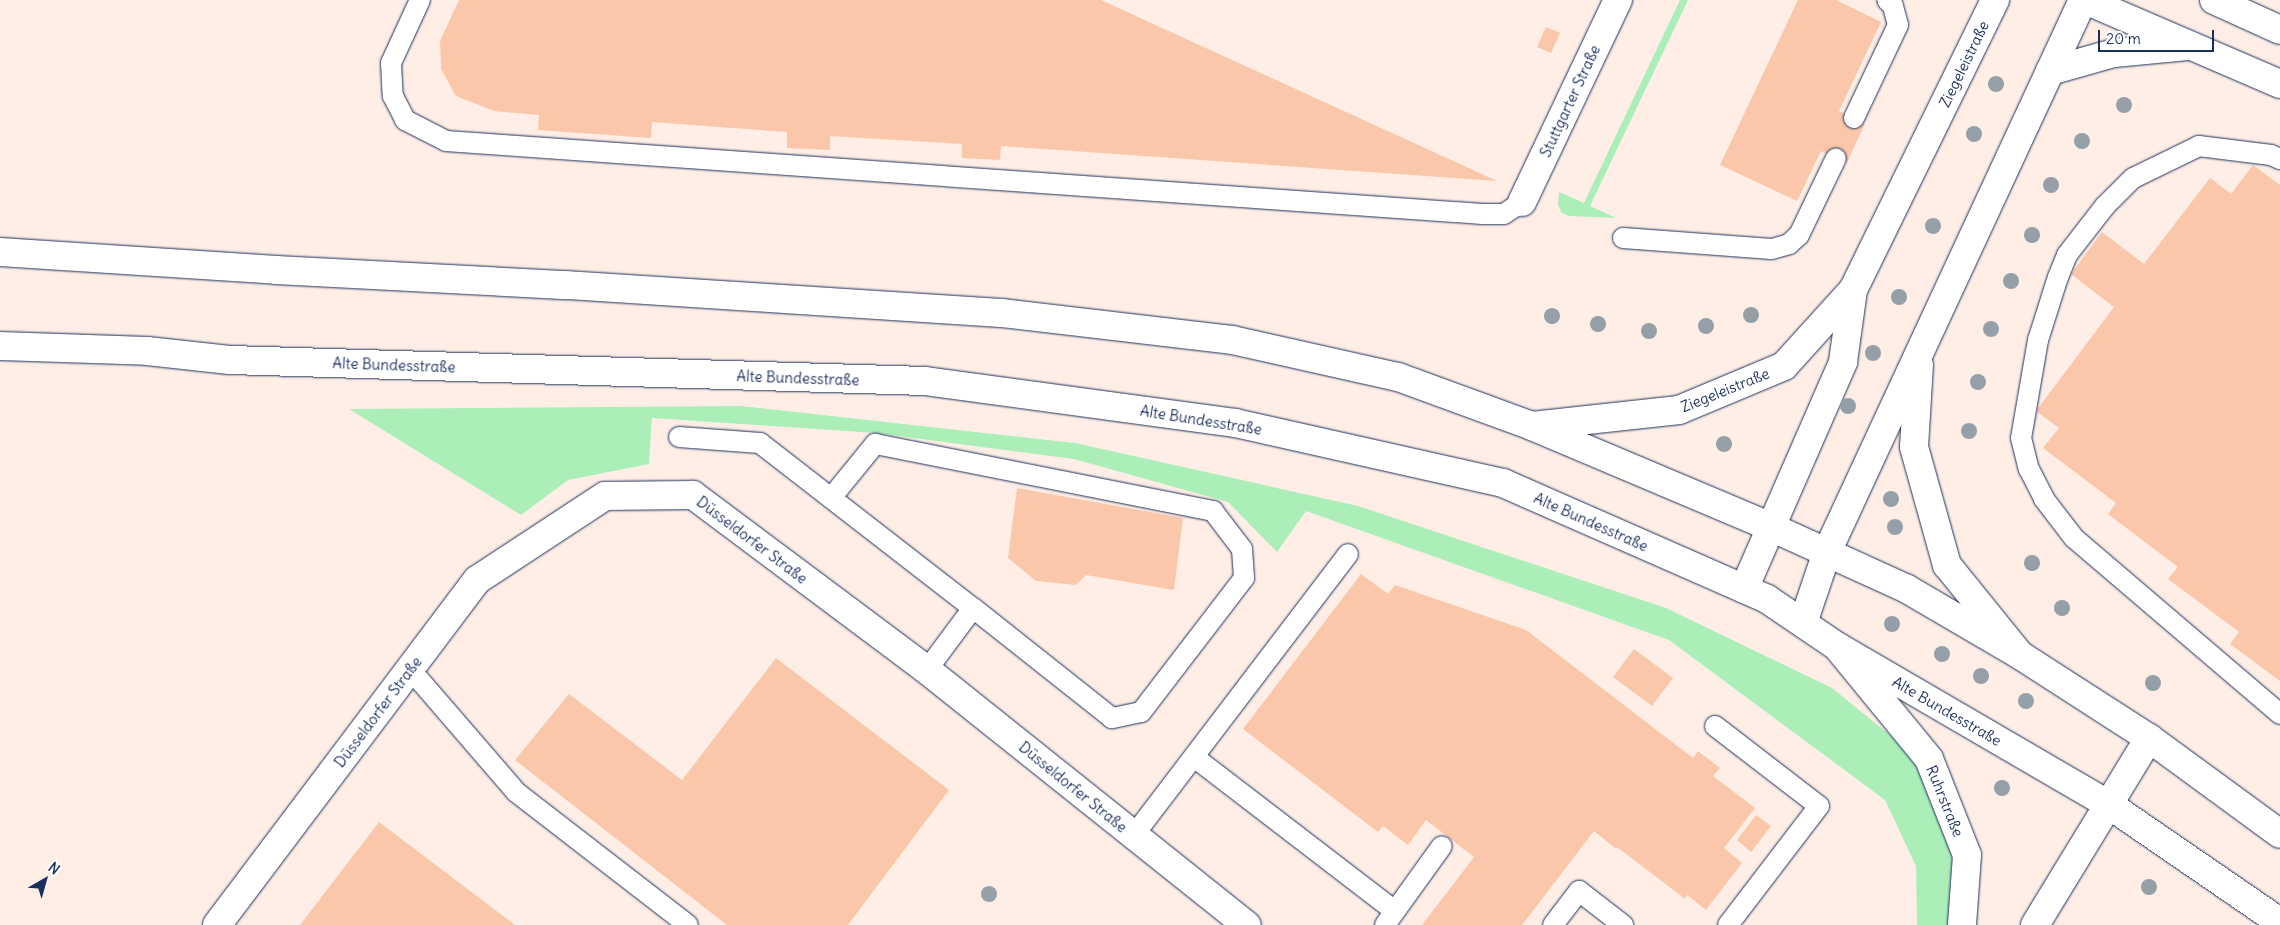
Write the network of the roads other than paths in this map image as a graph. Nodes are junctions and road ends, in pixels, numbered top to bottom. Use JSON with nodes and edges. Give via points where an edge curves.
{"nodes":[{"id":1,"x":420,"y":0,"type":"edge"},
{"id":2,"x":1618,"y":0,"type":"edge"},
{"id":3,"x":1887,"y":0,"type":"edge"},
{"id":4,"x":1995,"y":0,"type":"edge"},
{"id":5,"x":2084,"y":0,"type":"edge"},
{"id":6,"x":2216,"y":1,"type":"edge"},
{"id":7,"x":2280,"y":30,"type":"edge"},
{"id":8,"x":2190,"y":46,"type":"junction"},
{"id":9,"x":2050,"y":71,"type":"junction"},
{"id":10,"x":2280,"y":84,"type":"edge"},
{"id":11,"x":1854,"y":118,"type":"dead end"},
{"id":12,"x":1836,"y":158,"type":"dead end"},
{"id":13,"x":2280,"y":159,"type":"edge"},
{"id":14,"x":1522,"y":202,"type":"joint"},
{"id":15,"x":1623,"y":238,"type":"dead end"},
{"id":16,"x":0,"y":252,"type":"edge"},
{"id":17,"x":1853,"y":290,"type":"junction"},
{"id":18,"x":0,"y":346,"type":"edge"},
{"id":19,"x":1920,"y":348,"type":"junction"},
{"id":20,"x":1532,"y":426,"type":"junction"},
{"id":21,"x":679,"y":437,"type":"dead end"},
{"id":22,"x":831,"y":498,"type":"junction"},
{"id":23,"x":1770,"y":526,"type":"junction"},
{"id":24,"x":1827,"y":552,"type":"junction"},
{"id":25,"x":1348,"y":554,"type":"dead end"},
{"id":26,"x":1744,"y":589,"type":"junction"},
{"id":27,"x":973,"y":608,"type":"junction"},
{"id":28,"x":1803,"y":623,"type":"junction"},
{"id":29,"x":1838,"y":647,"type":"junction"},
{"id":30,"x":2020,"y":655,"type":"junction"},
{"id":31,"x":410,"y":669,"type":"junction"},
{"id":32,"x":926,"y":670,"type":"junction"},
{"id":33,"x":2280,"y":714,"type":"edge"},
{"id":34,"x":1716,"y":726,"type":"dead end"},
{"id":35,"x":2149,"y":738,"type":"junction"},
{"id":36,"x":1194,"y":757,"type":"junction"},
{"id":37,"x":2108,"y":804,"type":"junction"},
{"id":38,"x":2280,"y":834,"type":"edge"},
{"id":39,"x":1134,"y":835,"type":"junction"},
{"id":40,"x":1442,"y":846,"type":"dead end"},
{"id":41,"x":1390,"y":918,"type":"edge"},
{"id":42,"x":2280,"y":922,"type":"edge"},
{"id":43,"x":217,"y":925,"type":"edge"},
{"id":44,"x":688,"y":925,"type":"edge"},
{"id":45,"x":1247,"y":925,"type":"edge"},
{"id":46,"x":1553,"y":925,"type":"edge"},
{"id":47,"x":1623,"y":925,"type":"edge"},
{"id":48,"x":1728,"y":925,"type":"edge"},
{"id":49,"x":1962,"y":925,"type":"edge"},
{"id":50,"x":2035,"y":925,"type":"edge"}],
"edges":[{"from":1,"to":14,"type":"lane","via":[[391,63],[393,96],[405,120],[446,142],[1504,214]]},
{"from":2,"to":14,"type":"main road","name":"Stuttgarter Straße"},
{"from":3,"to":11,"type":"lane","via":[[1893,6],[1898,25]]},
{"from":4,"to":17,"type":"main road","name":"Ziegeleistraße"},
{"from":5,"to":8,"type":"main road"},
{"from":5,"to":9,"type":"main road"},
{"from":6,"to":7,"type":"main road"},
{"from":8,"to":9,"type":"main road","via":[[2114,53]]},
{"from":8,"to":10,"type":"main road"},
{"from":9,"to":19,"type":"main road"},
{"from":12,"to":15,"type":"lane","via":[[1799,235],[1790,244],[1772,249]]},
{"from":13,"to":33,"type":"lane","via":[[2271,155],[2199,146],[2133,178],[2105,206],[2067,255],[2058,277],[2038,340],[2021,438],[2030,469],[2044,499],[2074,538]]},
{"from":16,"to":20,"type":"main road","via":[[567,284],[1002,313],[1232,340],[1398,377]]},
{"from":17,"to":20,"type":"main road","name":"Ziegeleistraße","via":[[1784,366],[1679,410]]},
{"from":17,"to":23,"type":"main road","name":"Ziegeleistraße","via":[[1843,362]]},
{"from":18,"to":26,"type":"main road","name":"Alte Bundesstraße","via":[[147,351],[230,360],[925,381],[1235,423],[1503,483]]},
{"from":19,"to":24,"type":"main road"},
{"from":19,"to":30,"type":"main road","via":[[1914,447],[1947,565]]},
{"from":20,"to":23,"type":"main road"},
{"from":21,"to":22,"type":"lane","via":[[760,444]]},
{"from":22,"to":27,"type":"lane"},
{"from":22,"to":27,"type":"lane","via":[[875,444],[1213,511],[1242,549],[1244,578],[1141,712],[1112,718]]},
{"from":23,"to":24,"type":"main road"},
{"from":23,"to":26,"type":"main road","name":"Ziegeleistraße"},
{"from":24,"to":28,"type":"main road"},
{"from":24,"to":30,"type":"main road","via":[[1906,589]]},
{"from":25,"to":36,"type":"lane"},
{"from":26,"to":28,"type":"main road","name":"Alte Bundesstraße","via":[[1767,599]]},
{"from":27,"to":32,"type":"lane"},
{"from":28,"to":29,"type":"main road","name":"Alte Bundesstraße"},
{"from":29,"to":37,"type":"main road","name":"Alte Bundesstraße"},
{"from":29,"to":49,"type":"main road","name":"Ruhrstraße","via":[[1929,759],[1967,855]]},
{"from":30,"to":35,"type":"main road"},
{"from":31,"to":32,"type":"main road","name":"Düsseldorfer Straße","via":[[478,580],[605,496],[693,495]]},
{"from":31,"to":43,"type":"main road","name":"Düsseldorfer Straße"},
{"from":31,"to":44,"type":"lane","via":[[516,792]]},
{"from":32,"to":39,"type":"main road","name":"Düsseldorfer Straße"},
{"from":34,"to":48,"type":"lane","via":[[1819,806]]},
{"from":35,"to":37,"type":"main road"},
{"from":35,"to":38,"type":"main road"},
{"from":36,"to":39,"type":"lane"},
{"from":36,"to":41,"type":"lane"},
{"from":37,"to":42,"type":"main road","name":"Alte Bundesstraße"},
{"from":37,"to":50,"type":"main road"},
{"from":39,"to":45,"type":"main road","name":"Düsseldorfer Straße"},
{"from":40,"to":41,"type":"lane"},
{"from":46,"to":47,"type":"lane","via":[[1579,891]]}]}
